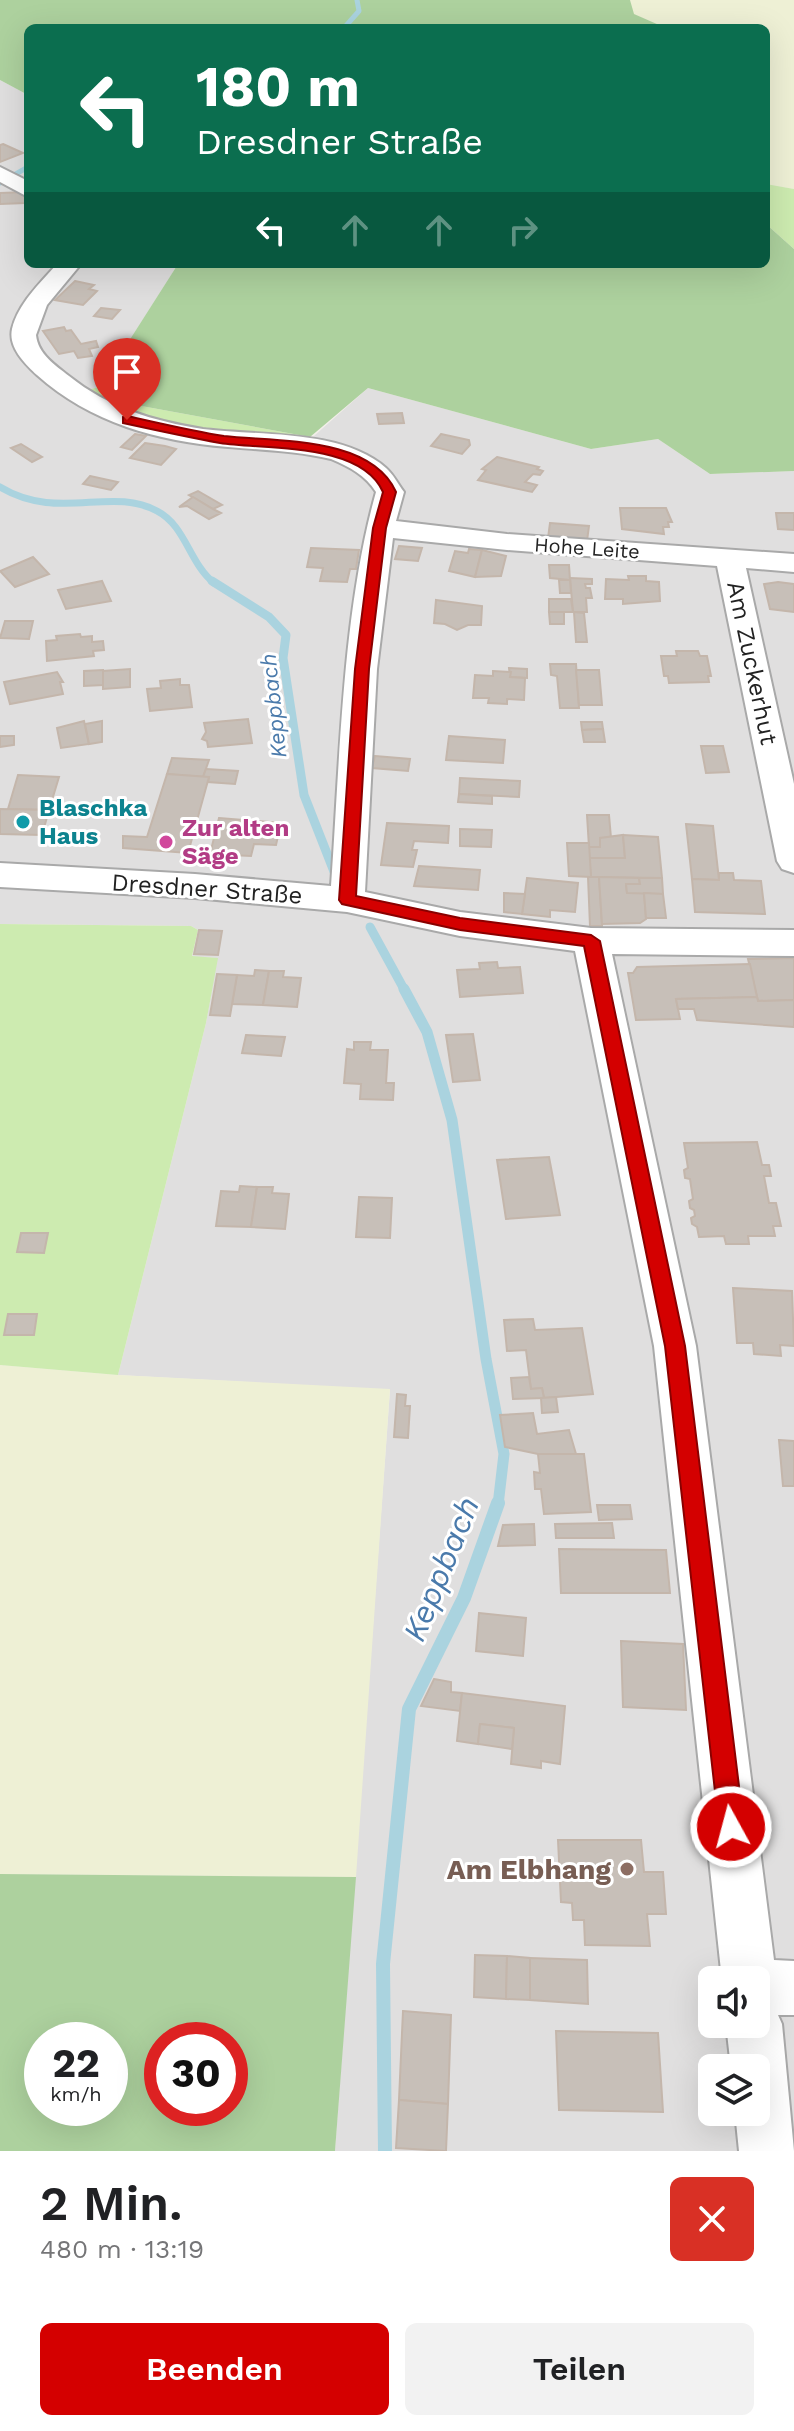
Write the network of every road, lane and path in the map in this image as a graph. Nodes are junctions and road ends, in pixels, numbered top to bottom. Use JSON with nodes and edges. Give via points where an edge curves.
{"nodes":[{"id":1,"x":66,"y":268,"type":"edge"},
{"id":2,"x":11,"y":346,"type":"edge"},
{"id":3,"x":380,"y":528,"type":"junction"},
{"id":4,"x":730,"y":559,"type":"junction"},
{"id":5,"x":794,"y":563,"type":"edge"},
{"id":6,"x":794,"y":861,"type":"edge"},
{"id":7,"x":0,"y":875,"type":"edge"},
{"id":8,"x":347,"y":900,"type":"junction"},
{"id":9,"x":591,"y":941,"type":"junction"},
{"id":10,"x":794,"y":943,"type":"edge"},
{"id":11,"x":747,"y":1966,"type":"edge"},
{"id":12,"x":770,"y":1987,"type":"edge"},
{"id":13,"x":794,"y":1988,"type":"edge"},
{"id":14,"x":756,"y":2038,"type":"edge"},
{"id":15,"x":768,"y":2151,"type":"edge"}],
"edges":[{"from":1,"to":2,"type":"street"},
{"from":2,"to":3,"type":"street","via":[[92,403],[127,420],[355,459],[384,479],[390,492]]},
{"from":3,"to":4,"type":"street","name":"Hohe Leite"},
{"from":3,"to":8,"type":"street","via":[[362,669]]},
{"from":4,"to":5,"type":"street","name":"Hohe Leite"},
{"from":4,"to":6,"type":"street","name":"Am Zuckerhut"},
{"from":7,"to":8,"type":"street","name":"Dresdner Straße"},
{"from":8,"to":9,"type":"street","name":"Dresdner Straße","via":[[460,924]]},
{"from":9,"to":10,"type":"street","name":"Dresdner Straße"},
{"from":9,"to":11,"type":"street","via":[[675,1346]]},
{"from":12,"to":13,"type":"street"},
{"from":14,"to":15,"type":"street"}]}
